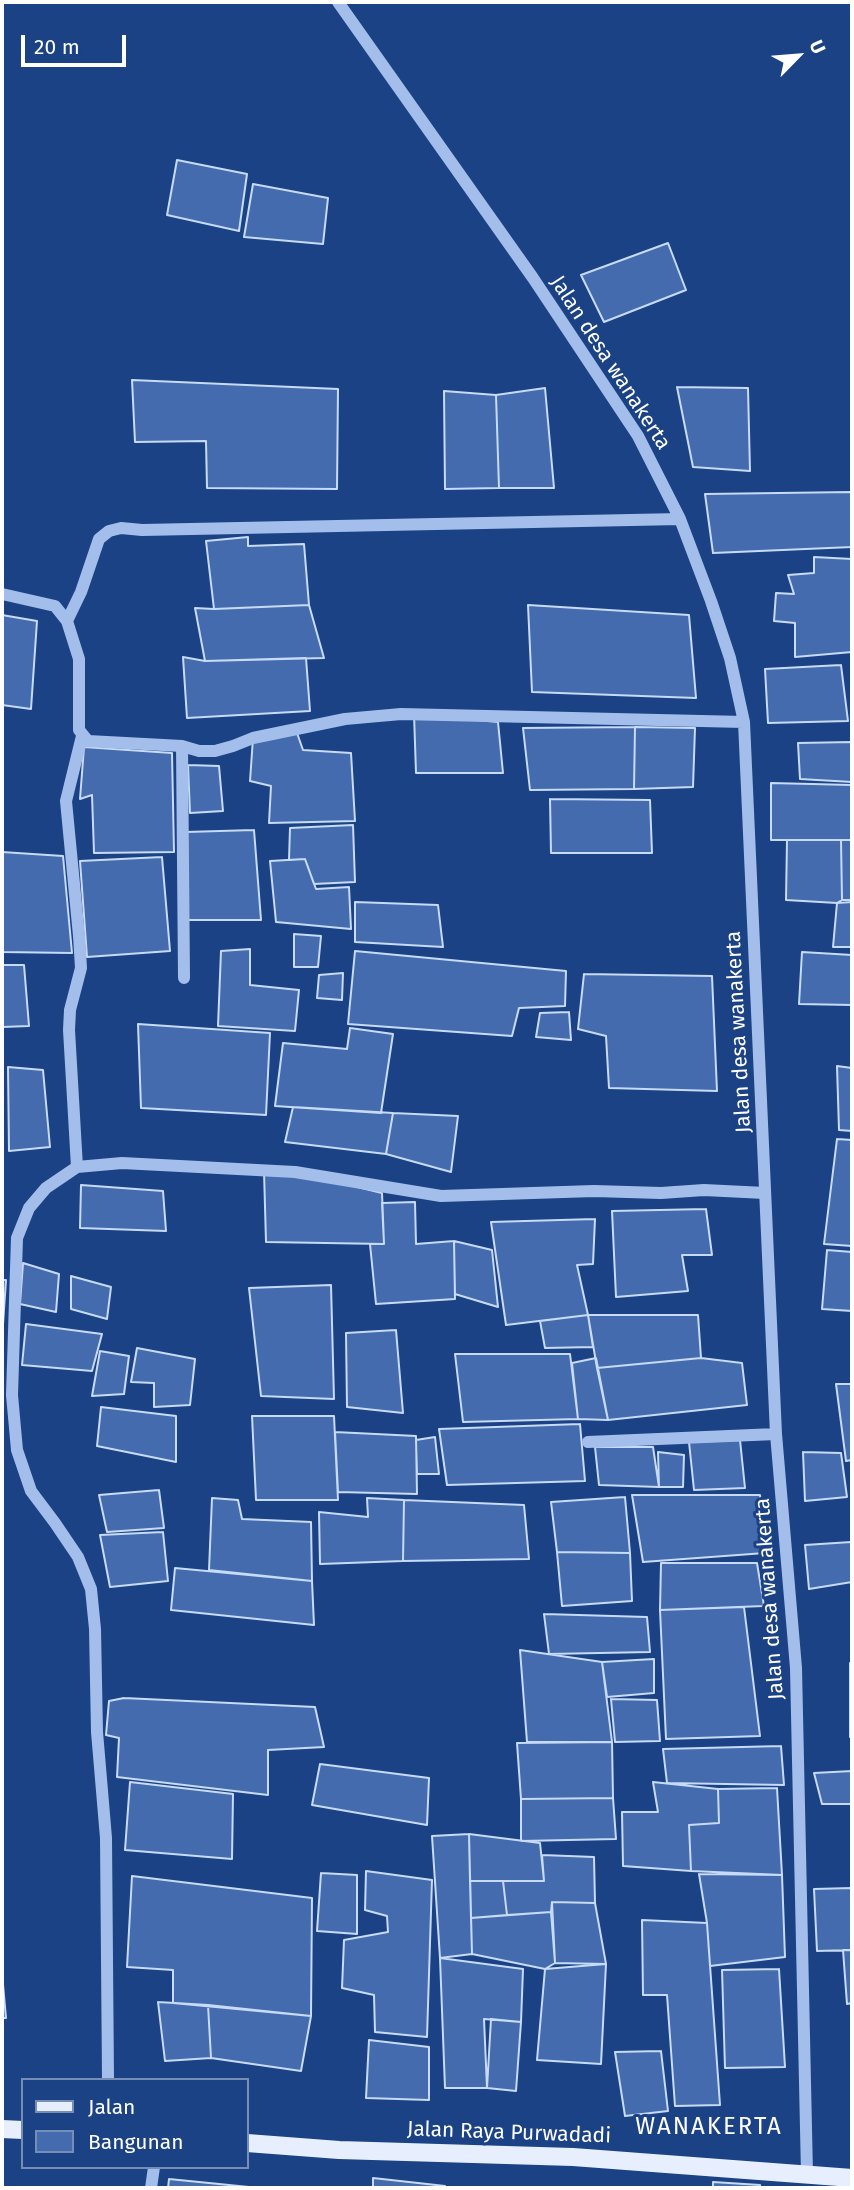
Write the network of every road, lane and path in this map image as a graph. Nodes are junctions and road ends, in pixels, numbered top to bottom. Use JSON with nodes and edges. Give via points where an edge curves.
{"nodes":[{"id":1,"x":338,"y":2,"type":"edge"},
{"id":2,"x":680,"y":519,"type":"junction"},
{"id":3,"x":2,"y":594,"type":"edge"},
{"id":4,"x":67,"y":621,"type":"junction"},
{"id":5,"x":744,"y":722,"type":"junction"},
{"id":6,"x":82,"y":736,"type":"junction"},
{"id":7,"x":182,"y":746,"type":"junction"},
{"id":8,"x":184,"y":978,"type":"dead end"},
{"id":9,"x":77,"y":1167,"type":"junction"},
{"id":10,"x":765,"y":1193,"type":"junction"},
{"id":11,"x":776,"y":1434,"type":"junction"},
{"id":12,"x":588,"y":1442,"type":"dead end"},
{"id":13,"x":108,"y":2078,"type":"edge"},
{"id":14,"x":2,"y":2129,"type":"edge"},
{"id":15,"x":21,"y":2130,"type":"edge"},
{"id":16,"x":248,"y":2143,"type":"edge"},
{"id":17,"x":154,"y":2169,"type":"edge"},
{"id":18,"x":807,"y":2174,"type":"junction"},
{"id":19,"x":852,"y":2178,"type":"edge"},
{"id":20,"x":151,"y":2188,"type":"edge"}],
"edges":[{"from":1,"to":2,"type":"street","name":"Jalan desa wanakerta","via":[[638,436]]},
{"from":2,"to":4,"type":"street","via":[[121,528],[99,539]]},
{"from":2,"to":5,"type":"street","name":"Jalan desa wanakerta","via":[[730,658]]},
{"from":3,"to":4,"type":"street","via":[[55,606]]},
{"from":4,"to":6,"type":"street","via":[[79,659]]},
{"from":5,"to":7,"type":"street","via":[[401,714],[345,719],[253,738],[215,751]]},
{"from":5,"to":10,"type":"street","name":"Jalan desa wanakerta"},
{"from":6,"to":7,"type":"street","via":[[100,743]]},
{"from":6,"to":9,"type":"street","via":[[66,801],[81,968],[69,1030]]},
{"from":7,"to":8,"type":"street"},
{"from":9,"to":10,"type":"street","via":[[122,1163],[295,1172],[441,1196],[594,1191]]},
{"from":9,"to":13,"type":"street","via":[[46,1188],[29,1208],[17,1238],[12,1395],[17,1450],[31,1491],[78,1557],[91,1589],[106,1838]]},
{"from":10,"to":11,"type":"street","name":"Jalan desa wanakerta"},
{"from":11,"to":12,"type":"street"},
{"from":11,"to":18,"type":"street","name":"Jalan desa wanakerta","via":[[796,1668]]},
{"from":14,"to":15,"type":"main road"},
{"from":16,"to":18,"type":"main road","name":"Jalan Raya Purwadadi","via":[[573,2157]]},
{"from":17,"to":20,"type":"street"},
{"from":18,"to":19,"type":"main road","name":"Jalan Raya Purwadadi"}]}
